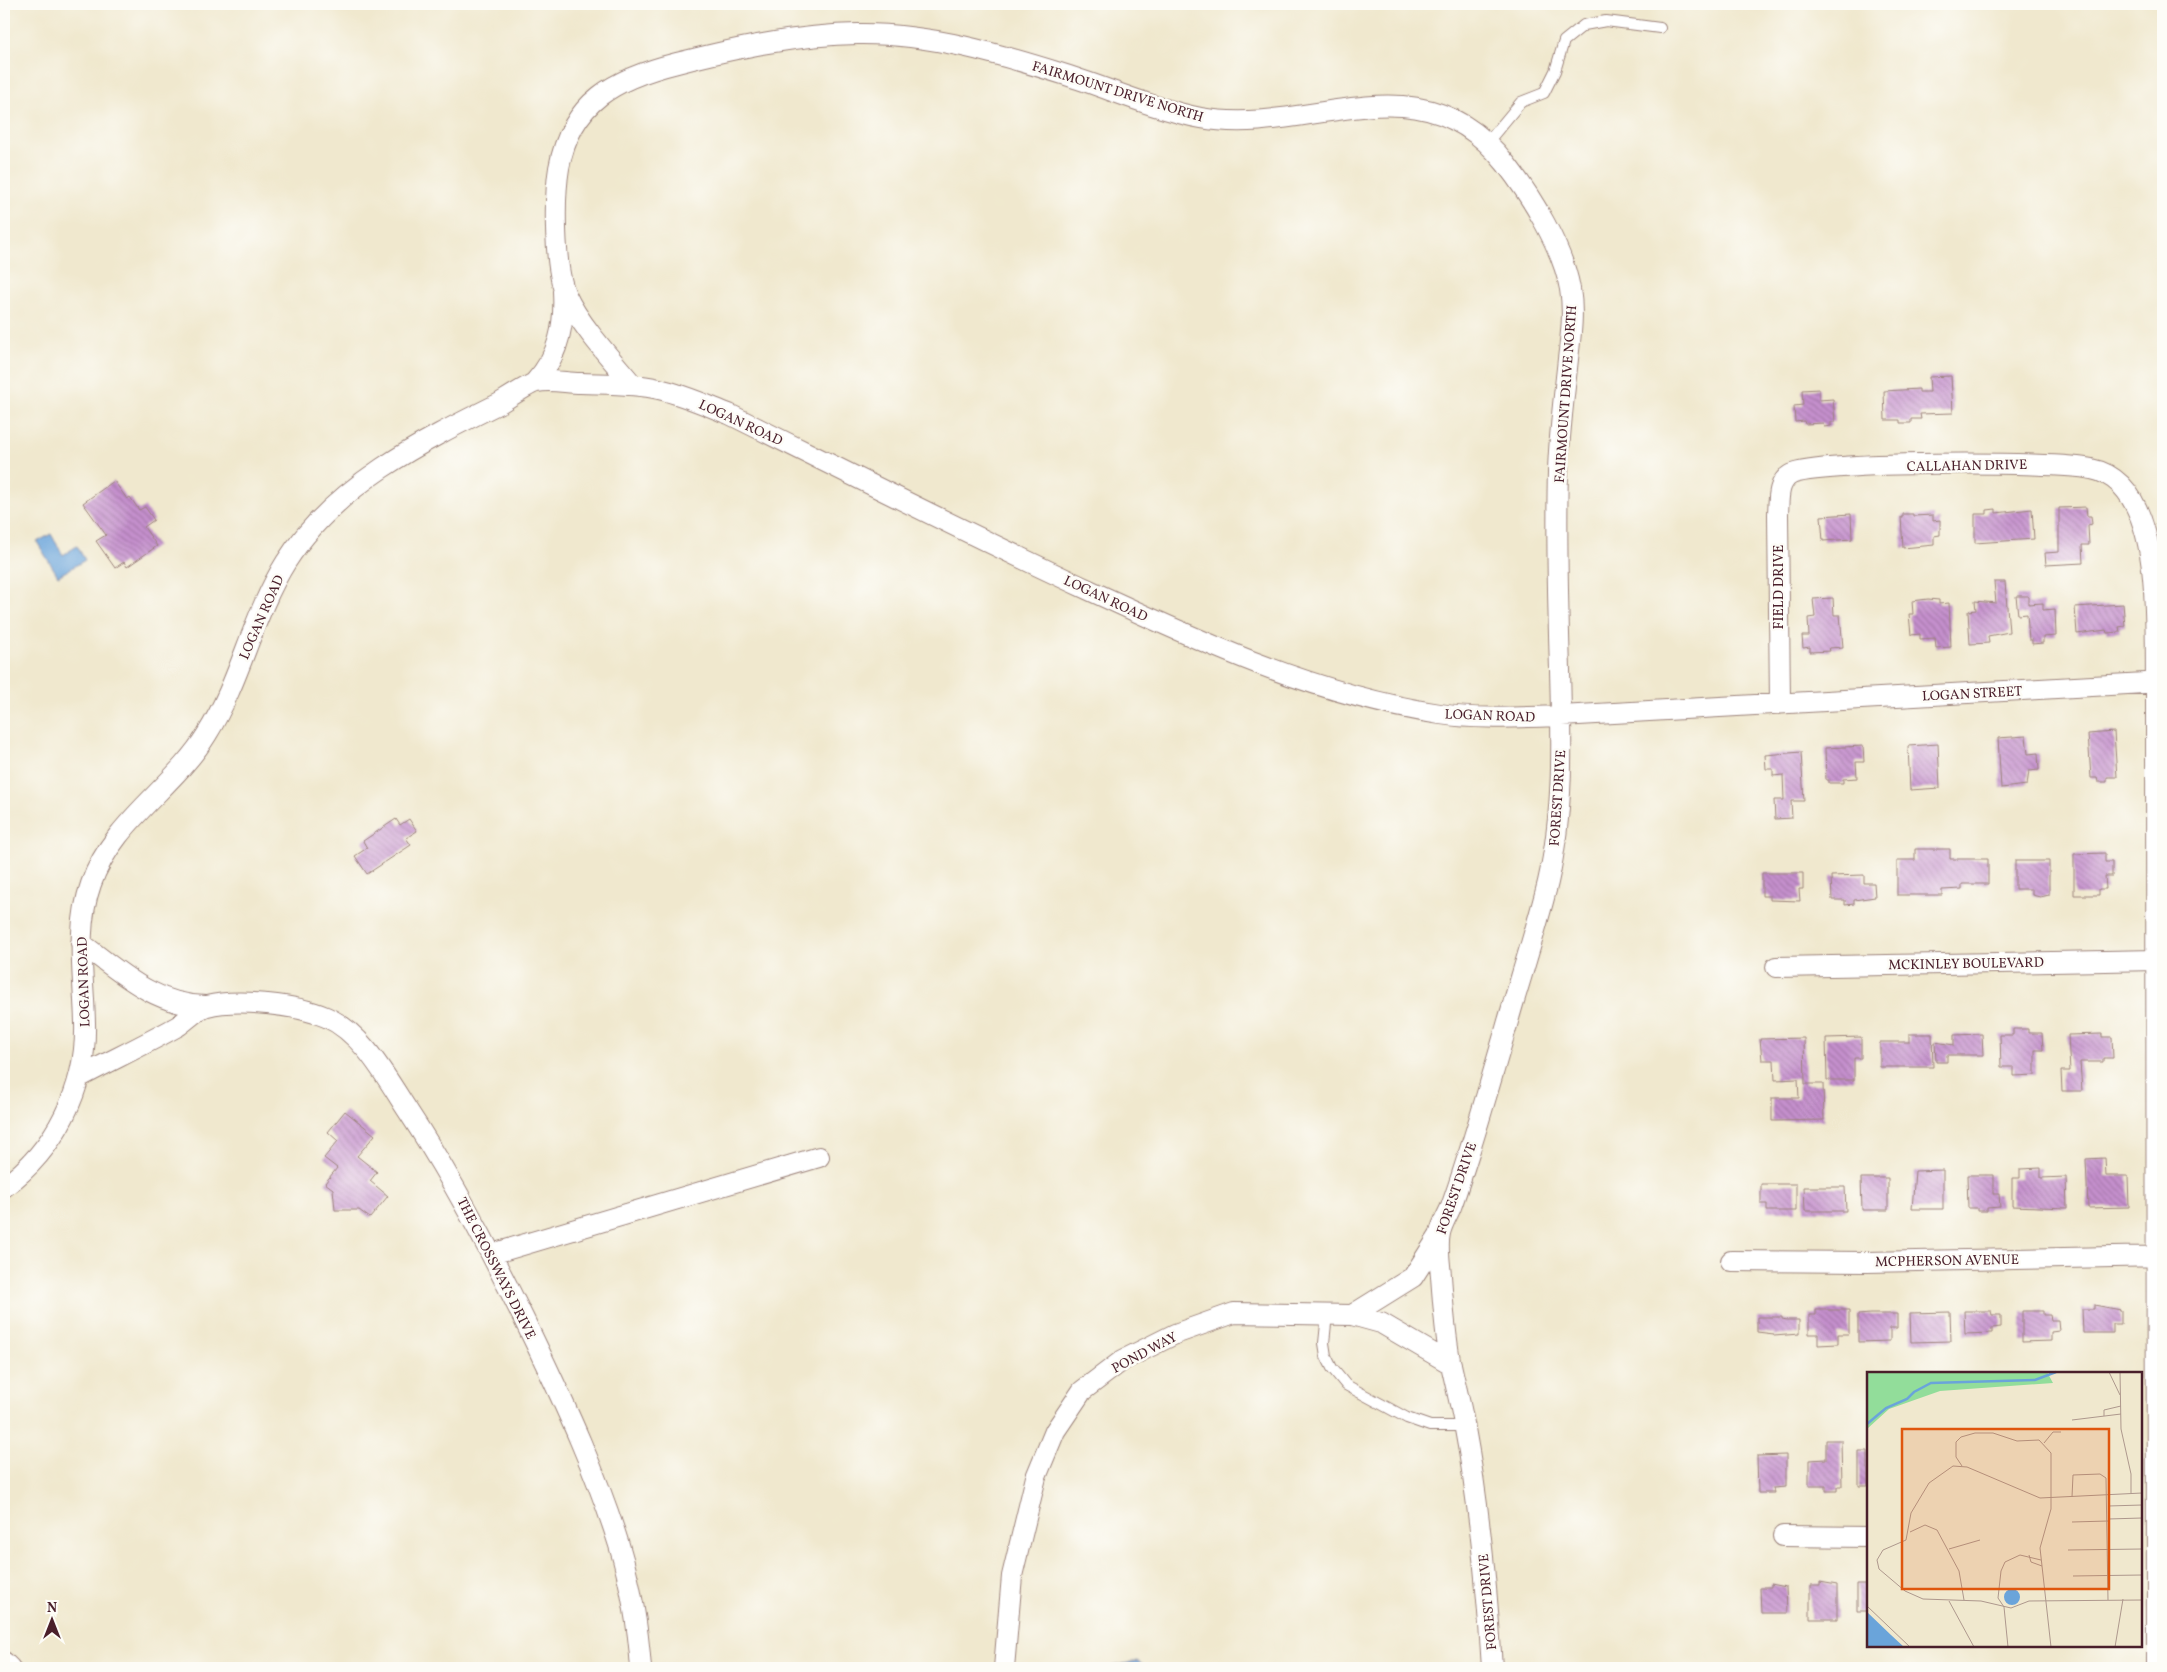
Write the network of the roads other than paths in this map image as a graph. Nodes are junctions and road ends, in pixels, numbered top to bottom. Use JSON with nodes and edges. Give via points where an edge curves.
{"nodes":[{"id":1,"x":1660,"y":28,"type":"dead end"},
{"id":2,"x":1487,"y":143,"type":"junction"},
{"id":3,"x":563,"y":291,"type":"junction"},
{"id":4,"x":535,"y":382,"type":"junction"},
{"id":5,"x":633,"y":385,"type":"junction"},
{"id":6,"x":1791,"y":474,"type":"joint"},
{"id":7,"x":2160,"y":682,"type":"edge"},
{"id":8,"x":1780,"y":704,"type":"junction"},
{"id":9,"x":1561,"y":716,"type":"junction"},
{"id":10,"x":2160,"y":806,"type":"edge"},
{"id":11,"x":2160,"y":939,"type":"edge"},
{"id":12,"x":81,"y":943,"type":"junction"},
{"id":13,"x":2157,"y":960,"type":"junction"},
{"id":14,"x":1776,"y":967,"type":"dead end"},
{"id":15,"x":206,"y":1006,"type":"junction"},
{"id":16,"x":80,"y":1077,"type":"junction"},
{"id":17,"x":819,"y":1157,"type":"dead end"},
{"id":18,"x":4,"y":1187,"type":"edge"},
{"id":19,"x":1439,"y":1236,"type":"junction"},
{"id":20,"x":492,"y":1254,"type":"junction"},
{"id":21,"x":2160,"y":1256,"type":"edge"},
{"id":22,"x":1731,"y":1261,"type":"dead end"},
{"id":23,"x":1327,"y":1314,"type":"junction"},
{"id":24,"x":1352,"y":1315,"type":"junction"},
{"id":25,"x":1451,"y":1364,"type":"junction"},
{"id":26,"x":1465,"y":1426,"type":"junction"},
{"id":27,"x":2153,"y":1533,"type":"edge"},
{"id":28,"x":1783,"y":1536,"type":"dead end"},
{"id":29,"x":1867,"y":1537,"type":"edge"},
{"id":30,"x":4,"y":1662,"type":"edge"},
{"id":31,"x":10,"y":1668,"type":"edge"},
{"id":32,"x":641,"y":1668,"type":"edge"},
{"id":33,"x":1004,"y":1668,"type":"edge"},
{"id":34,"x":1492,"y":1668,"type":"edge"},
{"id":35,"x":2157,"y":1668,"type":"edge"}],
"edges":[{"from":1,"to":2,"type":"lane","via":[[1606,21],[1584,25],[1564,41],[1544,93],[1521,102]]},
{"from":2,"to":3,"type":"street","name":"FAIRMOUNT DRIVE NORTH","via":[[1458,121],[1424,108],[1362,106],[1280,120],[1242,122],[1205,119],[1014,59],[954,44],[858,34],[767,42],[649,70],[621,81],[586,108],[570,135],[560,167],[556,233]]},
{"from":2,"to":9,"type":"street","name":"FAIRMOUNT DRIVE NORTH","via":[[1506,164],[1534,207],[1568,276],[1572,299],[1559,445],[1556,523]]},
{"from":3,"to":4,"type":"street","via":[[562,331],[554,356]]},
{"from":3,"to":5,"type":"street","name":"FAIRMOUNT DRIVE NORTH","via":[[597,342]]},
{"from":4,"to":5,"type":"street","name":"LOGAN ROAD"},
{"from":4,"to":12,"type":"street","name":"LOGAN ROAD","via":[[392,462],[338,501],[310,530],[269,591],[230,690],[204,738],[134,816],[99,867],[84,903]]},
{"from":5,"to":9,"type":"street","name":"LOGAN ROAD","via":[[685,396],[728,414],[1016,556],[1176,631],[1257,664],[1386,704],[1440,714],[1506,718]]},
{"from":6,"to":7,"type":"street","name":"CALLAHAN DRIVE","via":[[1859,466],[2023,464],[2073,466],[2108,475],[2132,498],[2144,524]]},
{"from":6,"to":8,"type":"street","name":"FIELD DRIVE","via":[[1782,484],[1778,514]]},
{"from":7,"to":8,"type":"street","name":"LOGAN STREET"},
{"from":7,"to":10,"type":"street","name":"CALLAHAN DRIVE"},
{"from":8,"to":9,"type":"street","name":"LOGAN ROAD"},
{"from":9,"to":19,"type":"street","name":"FOREST DRIVE","via":[[1561,788],[1550,874],[1476,1131]]},
{"from":10,"to":11,"type":"street","name":"CALLAHAN DRIVE"},
{"from":11,"to":13,"type":"street","name":"CALLAHAN DRIVE"},
{"from":12,"to":15,"type":"street","name":"THE CROSSWAYS DRIVE","via":[[154,995],[176,1003]]},
{"from":12,"to":16,"type":"street","name":"LOGAN ROAD","via":[[86,1027]]},
{"from":13,"to":14,"type":"street","name":"MCKINLEY BOULEVARD"},
{"from":13,"to":21,"type":"street","name":"CALLAHAN DRIVE"},
{"from":15,"to":16,"type":"street","via":[[180,1025]]},
{"from":15,"to":20,"type":"street","name":"THE CROSSWAYS DRIVE","via":[[246,1003],[292,1008],[325,1017],[345,1029],[366,1051],[433,1149]]},
{"from":16,"to":18,"type":"street","name":"LOGAN ROAD","via":[[57,1129],[41,1153]]},
{"from":17,"to":20,"type":"street"},
{"from":19,"to":24,"type":"street","via":[[1413,1277]]},
{"from":19,"to":25,"type":"street","name":"FOREST DRIVE","via":[[1444,1324]]},
{"from":20,"to":32,"type":"street","name":"THE CROSSWAYS DRIVE","via":[[565,1403],[597,1482],[632,1592]]},
{"from":21,"to":22,"type":"street","name":"MCPHERSON AVENUE","via":[[1877,1262]]},
{"from":21,"to":27,"type":"street","name":"CALLAHAN DRIVE"},
{"from":23,"to":24,"type":"street","name":"POND WAY"},
{"from":23,"to":26,"type":"lane","via":[[1326,1356],[1346,1385],[1407,1418],[1430,1426]]},
{"from":23,"to":33,"type":"street","name":"POND WAY","via":[[1234,1313],[1175,1334],[1123,1360],[1082,1391],[1055,1431],[1036,1477],[1012,1576]]},
{"from":24,"to":25,"type":"street","name":"POND WAY","via":[[1381,1323]]},
{"from":25,"to":26,"type":"street","name":"FOREST DRIVE"},
{"from":26,"to":34,"type":"street","name":"FOREST DRIVE","via":[[1484,1560]]},
{"from":27,"to":35,"type":"street","name":"CALLAHAN DRIVE"},
{"from":28,"to":29,"type":"street"},
{"from":30,"to":31,"type":"street"}]}
